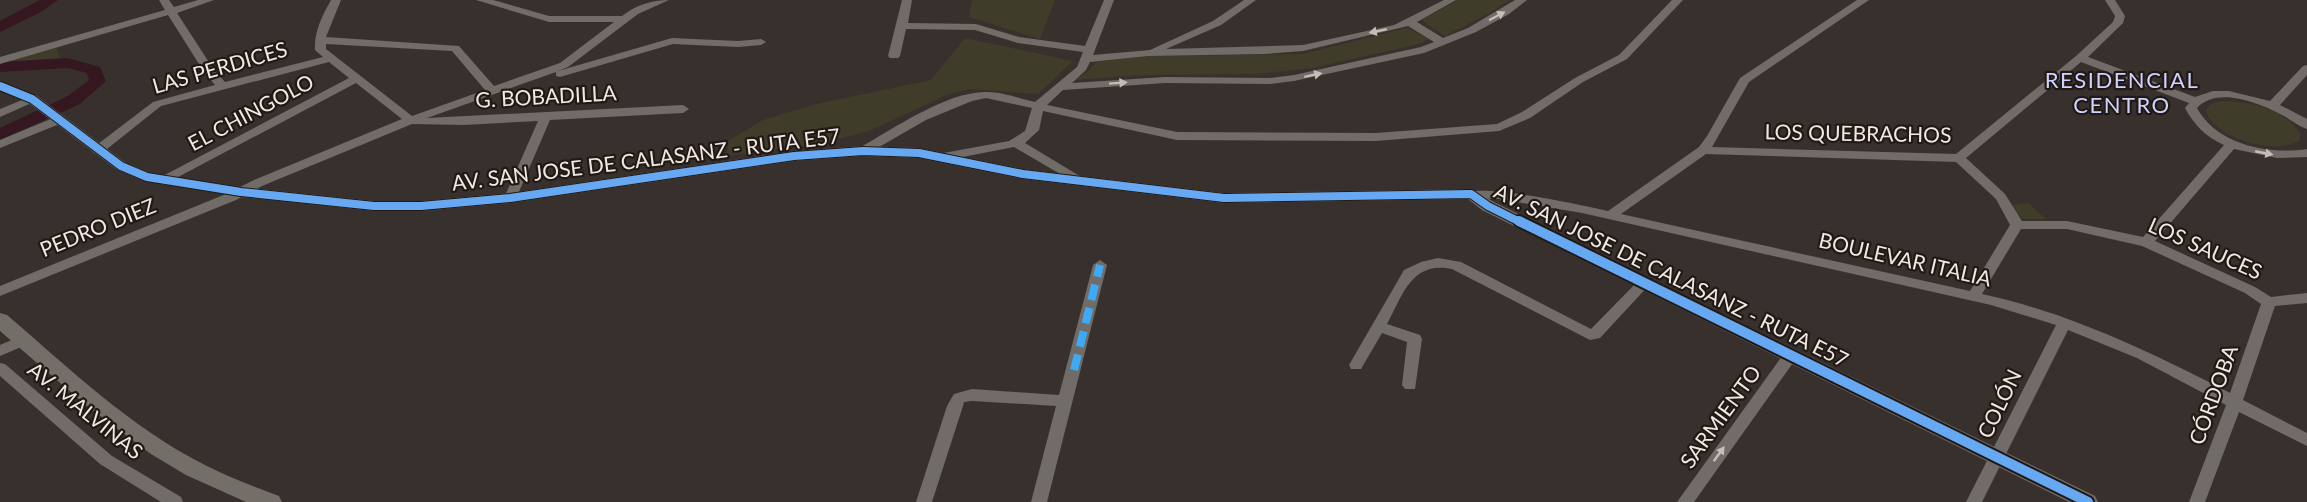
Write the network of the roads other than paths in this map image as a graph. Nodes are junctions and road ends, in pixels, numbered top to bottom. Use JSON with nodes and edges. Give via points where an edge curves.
{"nodes":[{"id":1,"x":164,"y":0,"type":"edge"},
{"id":2,"x":209,"y":0,"type":"edge"},
{"id":3,"x":336,"y":0,"type":"edge"},
{"id":4,"x":481,"y":0,"type":"edge"},
{"id":5,"x":664,"y":0,"type":"edge"},
{"id":6,"x":907,"y":0,"type":"edge"},
{"id":7,"x":1109,"y":0,"type":"edge"},
{"id":8,"x":1251,"y":0,"type":"edge"},
{"id":9,"x":1451,"y":0,"type":"edge"},
{"id":10,"x":1522,"y":0,"type":"edge"},
{"id":11,"x":1678,"y":0,"type":"edge"},
{"id":12,"x":1864,"y":0,"type":"edge"},
{"id":13,"x":2110,"y":0,"type":"edge"},
{"id":14,"x":642,"y":4,"type":"edge"},
{"id":15,"x":170,"y":11,"type":"junction"},
{"id":16,"x":624,"y":19,"type":"junction"},
{"id":17,"x":1409,"y":22,"type":"junction"},
{"id":18,"x":902,"y":26,"type":"junction"},
{"id":19,"x":320,"y":40,"type":"junction"},
{"id":20,"x":761,"y":42,"type":"dead end"},
{"id":21,"x":1443,"y":43,"type":"junction"},
{"id":22,"x":1148,"y":53,"type":"junction"},
{"id":23,"x":1089,"y":55,"type":"junction"},
{"id":24,"x":894,"y":56,"type":"dead end"},
{"id":25,"x":331,"y":58,"type":"junction"},
{"id":26,"x":2080,"y":58,"type":"junction"},
{"id":27,"x":2,"y":60,"type":"edge"},
{"id":28,"x":2307,"y":68,"type":"edge"},
{"id":29,"x":356,"y":79,"type":"junction"},
{"id":30,"x":518,"y":82,"type":"junction"},
{"id":31,"x":0,"y":86,"type":"edge"},
{"id":32,"x":223,"y":87,"type":"junction"},
{"id":33,"x":1060,"y":87,"type":"junction"},
{"id":34,"x":492,"y":91,"type":"junction"},
{"id":35,"x":2194,"y":101,"type":"junction"},
{"id":36,"x":36,"y":102,"type":"junction"},
{"id":37,"x":1038,"y":105,"type":"junction"},
{"id":38,"x":2273,"y":105,"type":"junction"},
{"id":39,"x":683,"y":109,"type":"dead end"},
{"id":40,"x":0,"y":113,"type":"edge"},
{"id":41,"x":56,"y":117,"type":"junction"},
{"id":42,"x":545,"y":117,"type":"junction"},
{"id":43,"x":410,"y":120,"type":"junction"},
{"id":44,"x":2307,"y":125,"type":"edge"},
{"id":45,"x":1016,"y":142,"type":"junction"},
{"id":46,"x":2232,"y":143,"type":"junction"},
{"id":47,"x":0,"y":144,"type":"edge"},
{"id":48,"x":98,"y":150,"type":"junction"},
{"id":49,"x":1702,"y":150,"type":"junction"},
{"id":50,"x":863,"y":151,"type":"junction"},
{"id":51,"x":2307,"y":153,"type":"edge"},
{"id":52,"x":942,"y":157,"type":"junction"},
{"id":53,"x":1959,"y":158,"type":"junction"},
{"id":54,"x":163,"y":181,"type":"junction"},
{"id":55,"x":1079,"y":181,"type":"junction"},
{"id":56,"x":241,"y":192,"type":"junction"},
{"id":57,"x":1471,"y":194,"type":"junction"},
{"id":58,"x":510,"y":198,"type":"junction"},
{"id":59,"x":1610,"y":214,"type":"junction"},
{"id":60,"x":2017,"y":225,"type":"junction"},
{"id":61,"x":2146,"y":242,"type":"junction"},
{"id":62,"x":1100,"y":265,"type":"dead end"},
{"id":63,"x":1644,"y":283,"type":"junction"},
{"id":64,"x":1,"y":289,"type":"edge"},
{"id":65,"x":1974,"y":296,"type":"junction"},
{"id":66,"x":2307,"y":298,"type":"edge"},
{"id":67,"x":2269,"y":302,"type":"junction"},
{"id":68,"x":0,"y":320,"type":"edge"},
{"id":69,"x":2064,"y":323,"type":"junction"},
{"id":70,"x":1379,"y":327,"type":"junction"},
{"id":71,"x":4,"y":342,"type":"edge"},
{"id":72,"x":1790,"y":356,"type":"junction"},
{"id":73,"x":1356,"y":365,"type":"dead end"},
{"id":74,"x":0,"y":368,"type":"edge"},
{"id":75,"x":1410,"y":385,"type":"dead end"},
{"id":76,"x":1064,"y":401,"type":"junction"},
{"id":77,"x":2235,"y":402,"type":"junction"},
{"id":78,"x":2307,"y":440,"type":"edge"},
{"id":79,"x":1997,"y":458,"type":"junction"},
{"id":80,"x":175,"y":502,"type":"edge"},
{"id":81,"x":246,"y":502,"type":"edge"},
{"id":82,"x":271,"y":502,"type":"edge"},
{"id":83,"x":924,"y":502,"type":"edge"},
{"id":84,"x":1039,"y":502,"type":"edge"},
{"id":85,"x":1685,"y":502,"type":"edge"},
{"id":86,"x":1974,"y":502,"type":"edge"},
{"id":87,"x":2088,"y":502,"type":"edge"},
{"id":88,"x":2197,"y":502,"type":"edge"}],
"edges":[{"from":1,"to":15,"type":"street"},
{"from":2,"to":15,"type":"street"},
{"from":3,"to":19,"type":"street"},
{"from":4,"to":16,"type":"street","via":[[549,19]]},
{"from":5,"to":14,"type":"street"},
{"from":6,"to":18,"type":"street"},
{"from":7,"to":23,"type":"street"},
{"from":8,"to":22,"type":"street","via":[[1216,23]]},
{"from":9,"to":17,"type":"street"},
{"from":21,"to":10,"type":"street","one_way":true},
{"from":11,"to":37,"type":"street","via":[[1623,57],[1499,127],[1376,137],[1177,136]]},
{"from":12,"to":49,"type":"street","via":[[1744,80]]},
{"from":13,"to":26,"type":"street","name":"LOS QUEBRACHOS","via":[[2120,20]]},
{"from":14,"to":16,"type":"street"},
{"from":15,"to":27,"type":"street"},
{"from":15,"to":32,"type":"street"},
{"from":16,"to":30,"type":"street","via":[[570,62]]},
{"from":17,"to":21,"type":"street"},
{"from":17,"to":22,"type":"street","one_way":true,"via":[[1285,50]]},
{"from":18,"to":23,"type":"street","via":[[976,27]]},
{"from":18,"to":24,"type":"street"},
{"from":19,"to":25,"type":"street","via":[[321,50]]},
{"from":19,"to":34,"type":"street","via":[[454,48]]},
{"from":20,"to":30,"type":"street","via":[[672,41],[535,82]]},
{"from":33,"to":21,"type":"street","one_way":true,"via":[[1180,79],[1284,80]]},
{"from":22,"to":23,"type":"street"},
{"from":23,"to":33,"type":"street","via":[[1076,75]]},
{"from":25,"to":29,"type":"street"},
{"from":25,"to":32,"type":"street","name":"LAS PERDICES"},
{"from":26,"to":35,"type":"street"},
{"from":26,"to":53,"type":"street","name":"LOS QUEBRACHOS"},
{"from":28,"to":38,"type":"street"},
{"from":29,"to":43,"type":"street"},
{"from":29,"to":54,"type":"street","name":"EL CHINGOLO"},
{"from":30,"to":34,"type":"street","name":"PEDRO DIEZ"},
{"from":31,"to":36,"type":"street","name":"AV. SAN JOSE DE CALASANZ - RUTA E57"},
{"from":32,"to":48,"type":"street","name":"LAS PERDICES","via":[[150,108]]},
{"from":33,"to":37,"type":"street"},
{"from":34,"to":43,"type":"street","name":"PEDRO DIEZ"},
{"from":35,"to":38,"type":"street","via":[[2203,96],[2226,95]]},
{"from":35,"to":46,"type":"street","via":[[2193,116],[2201,125]]},
{"from":36,"to":40,"type":"street"},
{"from":36,"to":41,"type":"street","name":"AV. SAN JOSE DE CALASANZ - RUTA E57"},
{"from":37,"to":45,"type":"street","via":[[1035,127]]},
{"from":37,"to":50,"type":"street","via":[[995,96],[965,99],[944,106]]},
{"from":38,"to":44,"type":"street"},
{"from":39,"to":42,"type":"street","name":"G. BOBADILLA"},
{"from":41,"to":47,"type":"street"},
{"from":41,"to":48,"type":"street","name":"AV. SAN JOSE DE CALASANZ - RUTA E57"},
{"from":42,"to":43,"type":"street","name":"G. BOBADILLA"},
{"from":42,"to":58,"type":"street"},
{"from":43,"to":56,"type":"street","name":"PEDRO DIEZ"},
{"from":45,"to":52,"type":"street"},
{"from":45,"to":55,"type":"street"},
{"from":46,"to":51,"type":"street","one_way":true,"via":[[2268,154]]},
{"from":46,"to":61,"type":"street"},
{"from":48,"to":54,"type":"street","name":"AV. SAN JOSE DE CALASANZ - RUTA E57","via":[[127,170]]},
{"from":49,"to":53,"type":"street","name":"LOS QUEBRACHOS"},
{"from":49,"to":59,"type":"street"},
{"from":50,"to":52,"type":"street","name":"AV. SAN JOSE DE CALASANZ - RUTA E57"},
{"from":50,"to":58,"type":"street","name":"AV. SAN JOSE DE CALASANZ - RUTA E57","via":[[794,156]]},
{"from":52,"to":55,"type":"street","name":"AV. SAN JOSE DE CALASANZ - RUTA E57","via":[[1009,172]]},
{"from":53,"to":60,"type":"street","via":[[2006,204]]},
{"from":54,"to":56,"type":"street","name":"AV. SAN JOSE DE CALASANZ - RUTA E57"},
{"from":55,"to":57,"type":"street","name":"AV. SAN JOSE DE CALASANZ - RUTA E57","via":[[1233,198]]},
{"from":56,"to":58,"type":"street","name":"AV. SAN JOSE DE CALASANZ - RUTA E57","via":[[374,206]]},
{"from":56,"to":64,"type":"street","name":"PEDRO DIEZ"},
{"from":57,"to":59,"type":"street","name":"BOULEVAR ITALIA"},
{"from":57,"to":63,"type":"street","name":"AV. SAN JOSE DE CALASANZ - RUTA E57"},
{"from":59,"to":65,"type":"street","name":"BOULEVAR ITALIA"},
{"from":60,"to":61,"type":"street","name":"LOS SAUCES","via":[[2067,225]]},
{"from":60,"to":65,"type":"street"},
{"from":61,"to":67,"type":"street","name":"LOS SAUCES"},
{"from":62,"to":76,"type":"street"},
{"from":63,"to":70,"type":"street","via":[[1590,335],[1456,265],[1430,263],[1409,273]]},
{"from":63,"to":72,"type":"street","name":"AV. SAN JOSE DE CALASANZ - RUTA E57"},
{"from":65,"to":69,"type":"street","name":"BOULEVAR ITALIA"},
{"from":66,"to":67,"type":"street"},
{"from":67,"to":77,"type":"street","name":"CÓRDOBA"},
{"from":68,"to":82,"type":"main road","via":[[146,442],[196,471]]},
{"from":69,"to":77,"type":"street","name":"BOULEVAR ITALIA","via":[[2142,354]]},
{"from":69,"to":79,"type":"street","name":"COLÓN"},
{"from":70,"to":73,"type":"street"},
{"from":70,"to":75,"type":"street","via":[[1415,339]]},
{"from":71,"to":81,"type":"main road","via":[[133,443],[195,481]]},
{"from":72,"to":79,"type":"street","name":"AV. SAN JOSE DE CALASANZ - RUTA E57"},
{"from":85,"to":72,"type":"street","name":"SARMIENTO","one_way":true},
{"from":74,"to":80,"type":"street","name":"AV. MALVINAS","via":[[106,460]]},
{"from":76,"to":83,"type":"street","via":[[972,395],[959,398]]},
{"from":76,"to":84,"type":"street"},
{"from":77,"to":78,"type":"street","name":"BOULEVAR ITALIA"},
{"from":77,"to":88,"type":"street","name":"CÓRDOBA"},
{"from":79,"to":86,"type":"street","name":"COLÓN"},
{"from":79,"to":87,"type":"street","name":"AV. SAN JOSE DE CALASANZ - RUTA E57"}]}
